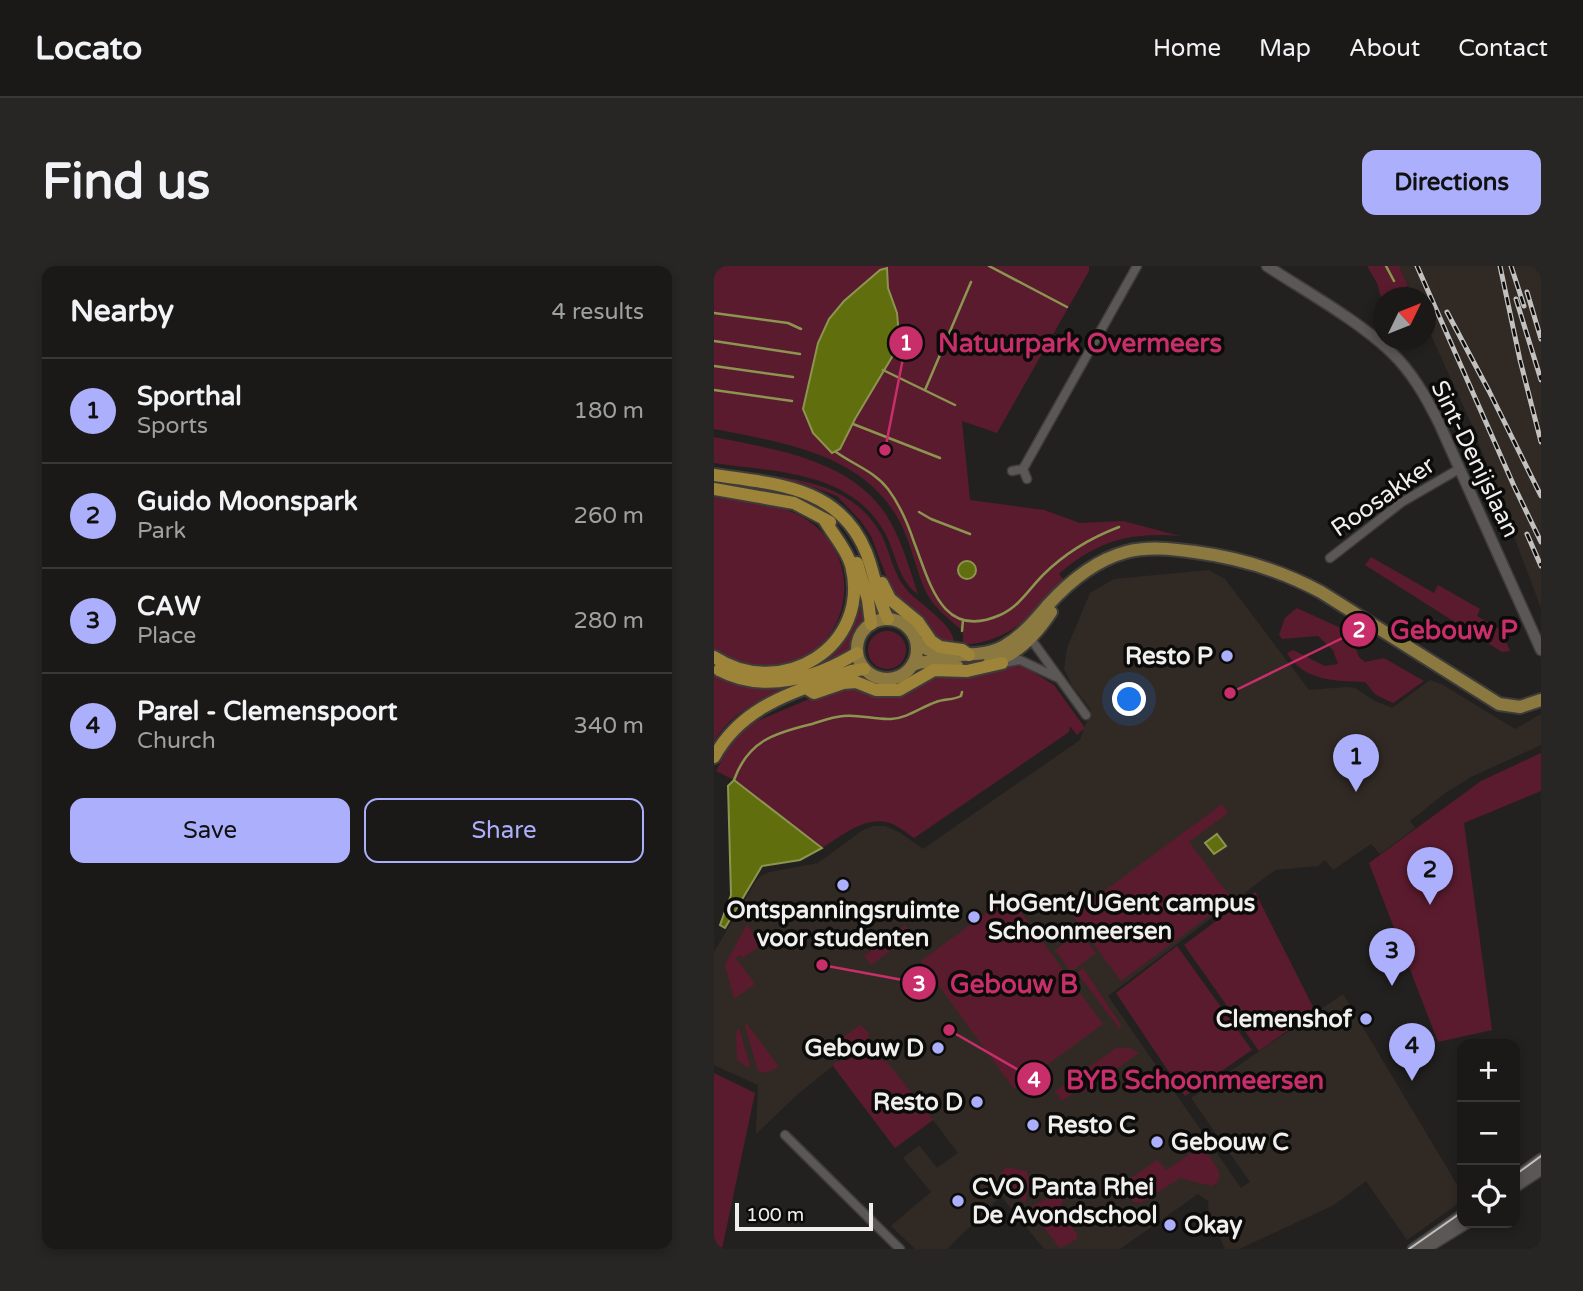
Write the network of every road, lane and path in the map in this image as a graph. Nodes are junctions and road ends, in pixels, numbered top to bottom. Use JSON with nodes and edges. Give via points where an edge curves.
{"nodes":[{"id":1,"x":1137,"y":266,"type":"edge"},
{"id":2,"x":1267,"y":266,"type":"edge"},
{"id":3,"x":1023,"y":469,"type":"junction"},
{"id":4,"x":1459,"y":469,"type":"junction"},
{"id":5,"x":1012,"y":471,"type":"dead end"},
{"id":6,"x":714,"y":475,"type":"edge"},
{"id":7,"x":1027,"y":479,"type":"dead end"},
{"id":8,"x":714,"y":489,"type":"edge"},
{"id":9,"x":824,"y":519,"type":"junction"},
{"id":10,"x":1330,"y":558,"type":"dead end"},
{"id":11,"x":871,"y":565,"type":"junction"},
{"id":12,"x":888,"y":619,"type":"junction"},
{"id":13,"x":871,"y":624,"type":"junction"},
{"id":14,"x":1028,"y":635,"type":"junction"},
{"id":15,"x":916,"y":641,"type":"junction"},
{"id":16,"x":1541,"y":650,"type":"edge"},
{"id":17,"x":857,"y":653,"type":"junction"},
{"id":18,"x":969,"y":655,"type":"junction"},
{"id":19,"x":714,"y":657,"type":"edge"},
{"id":20,"x":999,"y":662,"type":"junction"},
{"id":21,"x":913,"y":665,"type":"junction"},
{"id":22,"x":714,"y":667,"type":"edge"},
{"id":23,"x":864,"y":668,"type":"junction"},
{"id":24,"x":1059,"y":678,"type":"junction"},
{"id":25,"x":807,"y":688,"type":"junction"},
{"id":26,"x":1541,"y":700,"type":"edge"},
{"id":27,"x":1086,"y":715,"type":"dead end"},
{"id":28,"x":714,"y":757,"type":"edge"},
{"id":29,"x":785,"y":1135,"type":"dead end"},
{"id":30,"x":1541,"y":1158,"type":"edge"},
{"id":31,"x":1541,"y":1170,"type":"edge"},
{"id":32,"x":1520,"y":1174,"type":"edge"},
{"id":33,"x":1520,"y":1184,"type":"edge"},
{"id":34,"x":1457,"y":1218,"type":"edge"},
{"id":35,"x":1458,"y":1228,"type":"edge"},
{"id":36,"x":900,"y":1249,"type":"edge"},
{"id":37,"x":1413,"y":1249,"type":"edge"},
{"id":38,"x":1424,"y":1249,"type":"edge"}],
"edges":[{"from":1,"to":3,"type":"street"},
{"from":2,"to":4,"type":"street","name":"Sint-Denijslaan","via":[[1391,352],[1420,388]]},
{"from":3,"to":5,"type":"street"},
{"from":3,"to":7,"type":"street"},
{"from":4,"to":10,"type":"street","name":"Roosakker","via":[[1402,502]]},
{"from":4,"to":16,"type":"street","name":"Sint-Denijslaan"},
{"from":6,"to":11,"type":"highway","via":[[815,495],[852,526]]},
{"from":8,"to":9,"type":"highway","via":[[793,503]]},
{"from":9,"to":13,"type":"highway","via":[[834,524],[851,547]]},
{"from":9,"to":19,"type":"highway","via":[[846,552],[853,579],[850,612],[837,639],[817,659],[781,672],[748,672]]},
{"from":11,"to":12,"type":"highway"},
{"from":11,"to":18,"type":"highway","via":[[879,572],[890,600],[919,622],[931,641]]},
{"from":12,"to":13,"type":"main road"},
{"from":12,"to":15,"type":"main road","via":[[906,625]]},
{"from":13,"to":17,"type":"main road","via":[[860,636]]},
{"from":14,"to":18,"type":"main road","via":[[998,649]]},
{"from":14,"to":20,"type":"main road","via":[[1022,647]]},
{"from":14,"to":24,"type":"street"},
{"from":14,"to":26,"type":"main road","via":[[1054,599],[1086,571],[1127,552],[1175,549],[1247,561],[1321,592],[1499,704],[1520,707]]},
{"from":15,"to":18,"type":"main road","via":[[930,652]]},
{"from":15,"to":21,"type":"main road"},
{"from":17,"to":22,"type":"highway","via":[[804,676],[776,682],[744,681]]},
{"from":17,"to":23,"type":"main road"},
{"from":20,"to":21,"type":"main road","via":[[965,667],[928,662]]},
{"from":20,"to":24,"type":"street","via":[[1020,660]]},
{"from":20,"to":25,"type":"highway","via":[[967,671],[934,670],[899,690],[876,690],[856,682],[814,693]]},
{"from":21,"to":23,"type":"main road","via":[[890,679]]},
{"from":23,"to":25,"type":"highway"},
{"from":24,"to":27,"type":"street"},
{"from":25,"to":28,"type":"highway","via":[[770,702],[745,718]]},
{"from":29,"to":36,"type":"street"},
{"from":30,"to":32,"type":"street"},
{"from":31,"to":33,"type":"street"},
{"from":34,"to":37,"type":"street"},
{"from":35,"to":38,"type":"street"}]}
